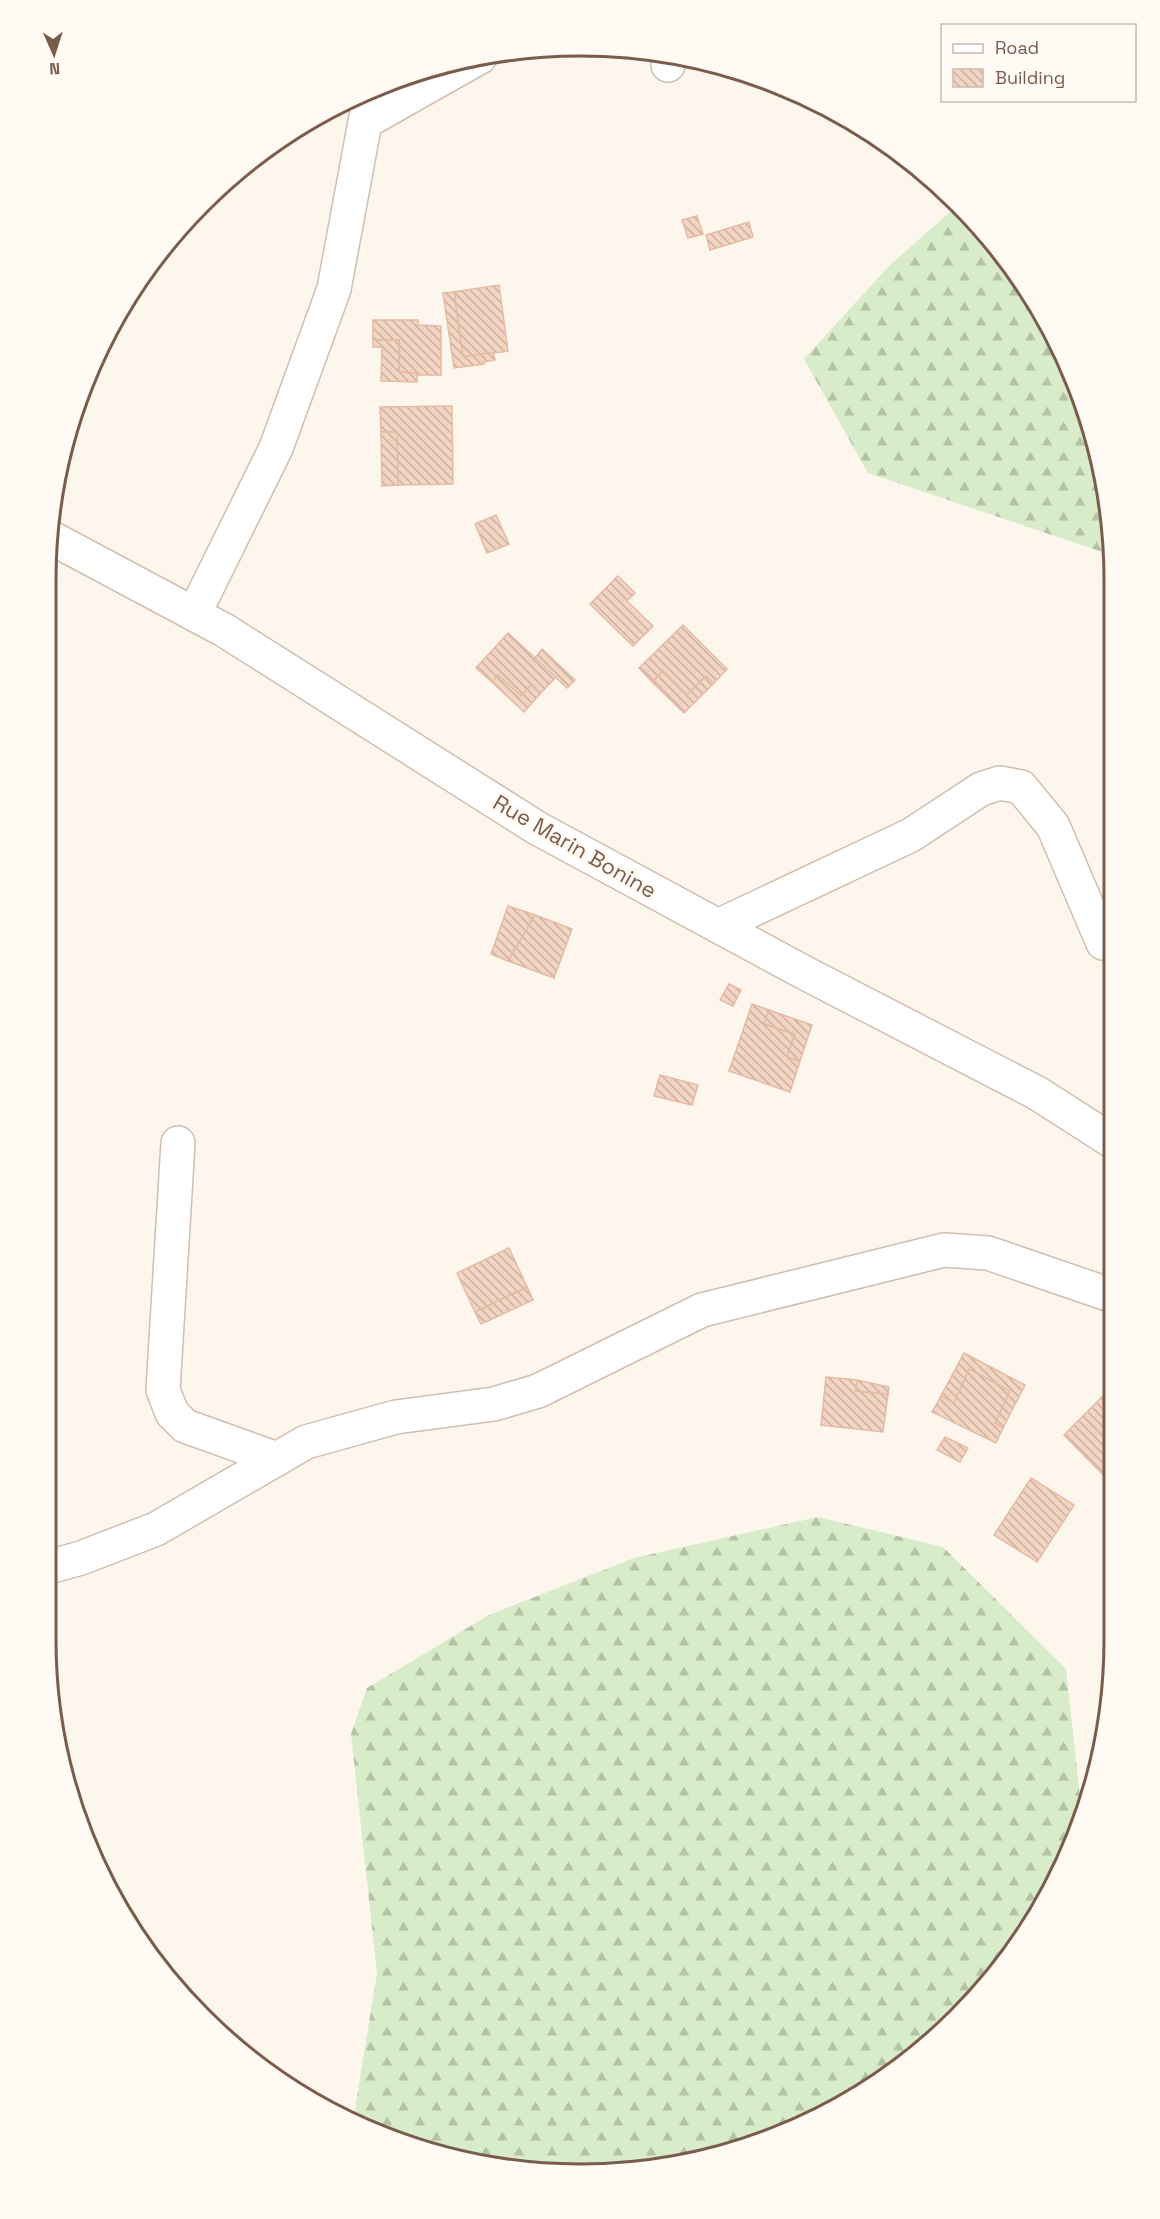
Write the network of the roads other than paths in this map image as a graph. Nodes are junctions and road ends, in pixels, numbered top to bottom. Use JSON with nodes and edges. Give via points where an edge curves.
{"nodes":[{"id":1,"x":442,"y":74,"type":"edge"},
{"id":2,"x":368,"y":106,"type":"edge"},
{"id":3,"x":57,"y":541,"type":"edge"},
{"id":4,"x":194,"y":614,"type":"junction"},
{"id":5,"x":718,"y":926,"type":"junction"},
{"id":6,"x":1103,"y":943,"type":"dead end"},
{"id":7,"x":1104,"y":1136,"type":"edge"},
{"id":8,"x":178,"y":1143,"type":"dead end"},
{"id":9,"x":1104,"y":1293,"type":"edge"},
{"id":10,"x":277,"y":1459,"type":"junction"},
{"id":11,"x":56,"y":1565,"type":"edge"}],
"edges":[{"from":1,"to":2,"type":"street"},
{"from":2,"to":4,"type":"street","via":[[334,289],[276,448]]},
{"from":3,"to":4,"type":"street","name":"Rue Marin Bonine"},
{"from":4,"to":5,"type":"street","name":"Rue Marin Bonine","via":[[537,828]]},
{"from":5,"to":6,"type":"street","via":[[911,835],[981,789],[1000,783],[1021,787],[1053,826]]},
{"from":5,"to":7,"type":"street","name":"Rue Marin Bonine","via":[[1037,1093]]},
{"from":8,"to":10,"type":"street","via":[[163,1390],[172,1413],[185,1425]]},
{"from":9,"to":10,"type":"street","via":[[988,1253],[944,1250],[702,1310],[538,1391],[494,1404],[396,1417],[306,1442]]},
{"from":10,"to":11,"type":"street","via":[[156,1529]]}]}
